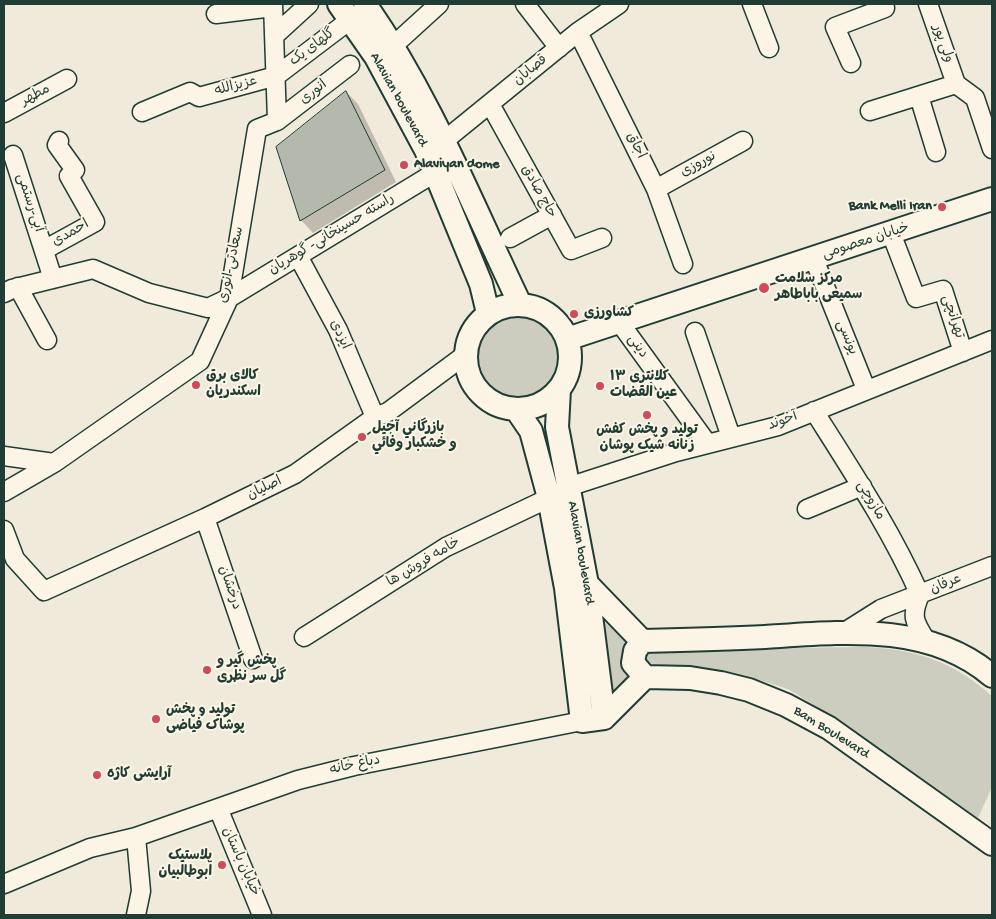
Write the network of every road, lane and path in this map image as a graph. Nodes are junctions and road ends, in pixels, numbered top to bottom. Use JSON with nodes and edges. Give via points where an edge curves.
{"nodes":[{"id":1,"x":309,"y":4,"type":"edge"},
{"id":2,"x":365,"y":4,"type":"edge"},
{"id":3,"x":439,"y":4,"type":"edge"},
{"id":4,"x":525,"y":4,"type":"edge"},
{"id":5,"x":619,"y":4,"type":"edge"},
{"id":6,"x":752,"y":4,"type":"edge"},
{"id":7,"x":884,"y":4,"type":"edge"},
{"id":8,"x":928,"y":4,"type":"edge"},
{"id":9,"x":273,"y":5,"type":"edge"},
{"id":10,"x":344,"y":12,"type":"edge"},
{"id":11,"x":216,"y":14,"type":"dead end"},
{"id":12,"x":578,"y":32,"type":"junction"},
{"id":13,"x":274,"y":36,"type":"junction"},
{"id":14,"x":559,"y":48,"type":"junction"},
{"id":15,"x":769,"y":48,"type":"dead end"},
{"id":16,"x":390,"y":53,"type":"junction"},
{"id":17,"x":851,"y":63,"type":"dead end"},
{"id":18,"x":350,"y":64,"type":"dead end"},
{"id":19,"x":276,"y":76,"type":"junction"},
{"id":20,"x":67,"y":79,"type":"dead end"},
{"id":21,"x":956,"y":84,"type":"junction"},
{"id":22,"x":919,"y":96,"type":"junction"},
{"id":23,"x":490,"y":104,"type":"junction"},
{"id":24,"x":870,"y":111,"type":"dead end"},
{"id":25,"x":142,"y":112,"type":"dead end"},
{"id":26,"x":4,"y":113,"type":"edge"},
{"id":27,"x":277,"y":121,"type":"junction"},
{"id":28,"x":445,"y":140,"type":"junction"},
{"id":29,"x":59,"y":141,"type":"dead end"},
{"id":30,"x":743,"y":141,"type":"dead end"},
{"id":31,"x":992,"y":149,"type":"edge"},
{"id":32,"x":936,"y":152,"type":"dead end"},
{"id":33,"x":13,"y":155,"type":"dead end"},
{"id":34,"x":436,"y":172,"type":"junction"},
{"id":35,"x":656,"y":189,"type":"junction"},
{"id":36,"x":992,"y":199,"type":"edge"},
{"id":37,"x":552,"y":216,"type":"junction"},
{"id":38,"x":891,"y":233,"type":"junction"},
{"id":39,"x":510,"y":238,"type":"dead end"},
{"id":40,"x":602,"y":238,"type":"dead end"},
{"id":41,"x":44,"y":250,"type":"junction"},
{"id":42,"x":298,"y":256,"type":"junction"},
{"id":43,"x":814,"y":259,"type":"junction"},
{"id":44,"x":684,"y":264,"type":"dead end"},
{"id":45,"x":53,"y":279,"type":"junction"},
{"id":46,"x":11,"y":290,"type":"edge"},
{"id":47,"x":228,"y":298,"type":"junction"},
{"id":48,"x":520,"y":304,"type":"junction"},
{"id":49,"x":488,"y":313,"type":"junction"},
{"id":50,"x":620,"y":323,"type":"junction"},
{"id":51,"x":695,"y":332,"type":"dead end"},
{"id":52,"x":568,"y":339,"type":"junction"},
{"id":53,"x":47,"y":340,"type":"dead end"},
{"id":54,"x":992,"y":340,"type":"edge"},
{"id":55,"x":963,"y":352,"type":"junction"},
{"id":56,"x":465,"y":355,"type":"junction"},
{"id":57,"x":559,"y":389,"type":"junction"},
{"id":58,"x":866,"y":389,"type":"junction"},
{"id":59,"x":516,"y":409,"type":"junction"},
{"id":60,"x":814,"y":411,"type":"junction"},
{"id":61,"x":375,"y":417,"type":"junction"},
{"id":62,"x":731,"y":437,"type":"junction"},
{"id":63,"x":707,"y":443,"type":"junction"},
{"id":64,"x":4,"y":456,"type":"edge"},
{"id":65,"x":54,"y":463,"type":"junction"},
{"id":66,"x":568,"y":486,"type":"junction"},
{"id":67,"x":862,"y":486,"type":"junction"},
{"id":68,"x":4,"y":492,"type":"edge"},
{"id":69,"x":549,"y":498,"type":"junction"},
{"id":70,"x":807,"y":509,"type":"dead end"},
{"id":71,"x":205,"y":518,"type":"junction"},
{"id":72,"x":4,"y":530,"type":"edge"},
{"id":73,"x":992,"y":566,"type":"edge"},
{"id":74,"x":587,"y":584,"type":"junction"},
{"id":75,"x":920,"y":595,"type":"junction"},
{"id":76,"x":843,"y":633,"type":"junction"},
{"id":77,"x":304,"y":637,"type":"dead end"},
{"id":78,"x":642,"y":641,"type":"junction"},
{"id":79,"x":927,"y":642,"type":"junction"},
{"id":80,"x":253,"y":659,"type":"dead end"},
{"id":81,"x":992,"y":676,"type":"edge"},
{"id":82,"x":645,"y":677,"type":"junction"},
{"id":83,"x":593,"y":719,"type":"junction"},
{"id":84,"x":218,"y":808,"type":"junction"},
{"id":85,"x":136,"y":837,"type":"junction"},
{"id":86,"x":992,"y":844,"type":"edge"},
{"id":87,"x":4,"y":884,"type":"edge"},
{"id":88,"x":136,"y":915,"type":"edge"},
{"id":89,"x":262,"y":915,"type":"edge"}],
"edges":[{"from":1,"to":13,"type":"street"},
{"from":2,"to":16,"type":"main road","name":"Alavian boulevard"},
{"from":3,"to":16,"type":"street"},
{"from":4,"to":14,"type":"street"},
{"from":5,"to":12,"type":"street","name":"قصابان"},
{"from":6,"to":15,"type":"street"},
{"from":7,"to":17,"type":"street","via":[[885,8],[835,27]]},
{"from":8,"to":21,"type":"street","name":"ولی پور"},
{"from":9,"to":11,"type":"street"},
{"from":9,"to":13,"type":"street"},
{"from":10,"to":16,"type":"main road","name":"Alavian boulevard"},
{"from":10,"to":19,"type":"street","name":"گلهای یک"},
{"from":12,"to":14,"type":"street","name":"قصابان"},
{"from":12,"to":35,"type":"street","name":"اجاق"},
{"from":13,"to":19,"type":"street"},
{"from":14,"to":23,"type":"street","name":"قصابان"},
{"from":16,"to":28,"type":"main road","name":"Alavian boulevard"},
{"from":16,"to":34,"type":"main road","name":"Alavian boulevard"},
{"from":18,"to":27,"type":"street","name":"انوری"},
{"from":19,"to":25,"type":"street","name":"عزیزالله","via":[[200,97],[190,92]]},
{"from":19,"to":27,"type":"street"},
{"from":20,"to":26,"type":"street","name":"مطهر"},
{"from":21,"to":22,"type":"street"},
{"from":21,"to":31,"type":"street","via":[[975,98]]},
{"from":22,"to":24,"type":"street"},
{"from":22,"to":32,"type":"street"},
{"from":23,"to":28,"type":"street","name":"قصابان"},
{"from":23,"to":37,"type":"street","name":"حاج صادق"},
{"from":27,"to":47,"type":"street","name":"سعادتی-انوری","via":[[257,129]]},
{"from":28,"to":48,"type":"main road","name":"Alavian boulevard"},
{"from":29,"to":41,"type":"street","name":"احمدی","via":[[57,145],[75,170],[69,176],[95,222]]},
{"from":30,"to":35,"type":"street","name":"نوروزی"},
{"from":33,"to":41,"type":"street","name":"آبی-رستمی"},
{"from":34,"to":42,"type":"street","name":"راسته حسینخانی- گوهریان"},
{"from":34,"to":49,"type":"main road","name":"Alavian boulevard","via":[[481,284]]},
{"from":35,"to":44,"type":"street","name":"اجاق"},
{"from":36,"to":38,"type":"main road","name":"خیابان معصومی"},
{"from":37,"to":39,"type":"street"},
{"from":37,"to":40,"type":"street","name":"حاج صادق","via":[[571,250]]},
{"from":38,"to":43,"type":"main road","name":"خیابان معصومی"},
{"from":38,"to":55,"type":"street","name":"تهرانچی","via":[[916,298],[943,290]]},
{"from":41,"to":45,"type":"street","name":"آبی-رستمی"},
{"from":42,"to":47,"type":"street","name":"راسته حسینخانی- گوهریان"},
{"from":42,"to":61,"type":"street","name":"ایزدی","via":[[338,330]]},
{"from":43,"to":50,"type":"main road","name":"خیابان معصومی"},
{"from":43,"to":58,"type":"street","name":"یونسی"},
{"from":45,"to":46,"type":"street","name":"راسته حسینخانی- گوهریان"},
{"from":45,"to":47,"type":"street","name":"راسته حسینخانی- گوهریان","via":[[93,269],[149,293],[208,308]]},
{"from":46,"to":53,"type":"street"},
{"from":47,"to":65,"type":"street","name":"سعادتی-انوری","via":[[200,360]]},
{"from":48,"to":49,"type":"main road","via":[[503,306]]},
{"from":48,"to":52,"type":"main road","via":[[536,307],[550,315]]},
{"from":49,"to":56,"type":"main road","via":[[476,324]]},
{"from":50,"to":52,"type":"main road","name":"خیابان معصومی"},
{"from":50,"to":63,"type":"street","name":"دینی"},
{"from":51,"to":62,"type":"street"},
{"from":52,"to":57,"type":"main road","via":[[570,358],[567,374]]},
{"from":54,"to":55,"type":"street","name":"آخوند"},
{"from":55,"to":58,"type":"street","name":"آخوند"},
{"from":56,"to":59,"type":"main road","via":[[474,386],[500,406]]},
{"from":56,"to":61,"type":"street","name":"اصلیان","via":[[388,412]]},
{"from":57,"to":59,"type":"main road","via":[[532,407]]},
{"from":57,"to":66,"type":"main road","name":"Alavian boulevard","via":[[557,427]]},
{"from":58,"to":60,"type":"street","name":"آخوند"},
{"from":59,"to":69,"type":"main road","name":"Alavian boulevard","via":[[531,431]]},
{"from":60,"to":62,"type":"street","name":"آخوند","via":[[778,426]]},
{"from":60,"to":67,"type":"street","name":"مازوچی"},
{"from":61,"to":71,"type":"street","name":"اصلیان","via":[[295,474]]},
{"from":62,"to":63,"type":"street","name":"آخوند"},
{"from":63,"to":66,"type":"street","name":"آخوند"},
{"from":64,"to":65,"type":"street"},
{"from":65,"to":68,"type":"street","name":"سعادتی-انوری"},
{"from":66,"to":74,"type":"main road","name":"Alavian boulevard"},
{"from":67,"to":70,"type":"street"},
{"from":67,"to":75,"type":"street","name":"مازوچی","via":[[906,563]]},
{"from":69,"to":77,"type":"street","name":"خامه فروش ها","via":[[446,548]]},
{"from":69,"to":83,"type":"main road","name":"Alavian boulevard"},
{"from":71,"to":72,"type":"street","name":"اصلیان","via":[[44,591],[15,559]]},
{"from":71,"to":80,"type":"street","name":"درخشان"},
{"from":73,"to":75,"type":"street","name":"عرفان"},
{"from":74,"to":78,"type":"main road"},
{"from":74,"to":83,"type":"main road","name":"Alavian boulevard"},
{"from":75,"to":76,"type":"street","via":[[881,609]]},
{"from":75,"to":79,"type":"street","name":"عرفان","via":[[915,607],[915,622]]},
{"from":76,"to":78,"type":"main road"},
{"from":76,"to":79,"type":"main road","via":[[896,635]]},
{"from":78,"to":82,"type":"main road","via":[[635,651],[633,663]]},
{"from":79,"to":81,"type":"main road","via":[[955,653]]},
{"from":82,"to":83,"type":"main road"},
{"from":82,"to":86,"type":"main road","name":"Bam Boulevard","via":[[722,683],[786,705],[829,728]]},
{"from":83,"to":84,"type":"street","name":"دباغ خانه","via":[[354,766],[298,780]]},
{"from":84,"to":85,"type":"street","name":"دباغ خانه"},
{"from":84,"to":89,"type":"street","name":"خیابان باستان"},
{"from":85,"to":87,"type":"street","name":"دباغ خانه","via":[[90,848]]},
{"from":85,"to":88,"type":"street","via":[[141,892]]}]}
